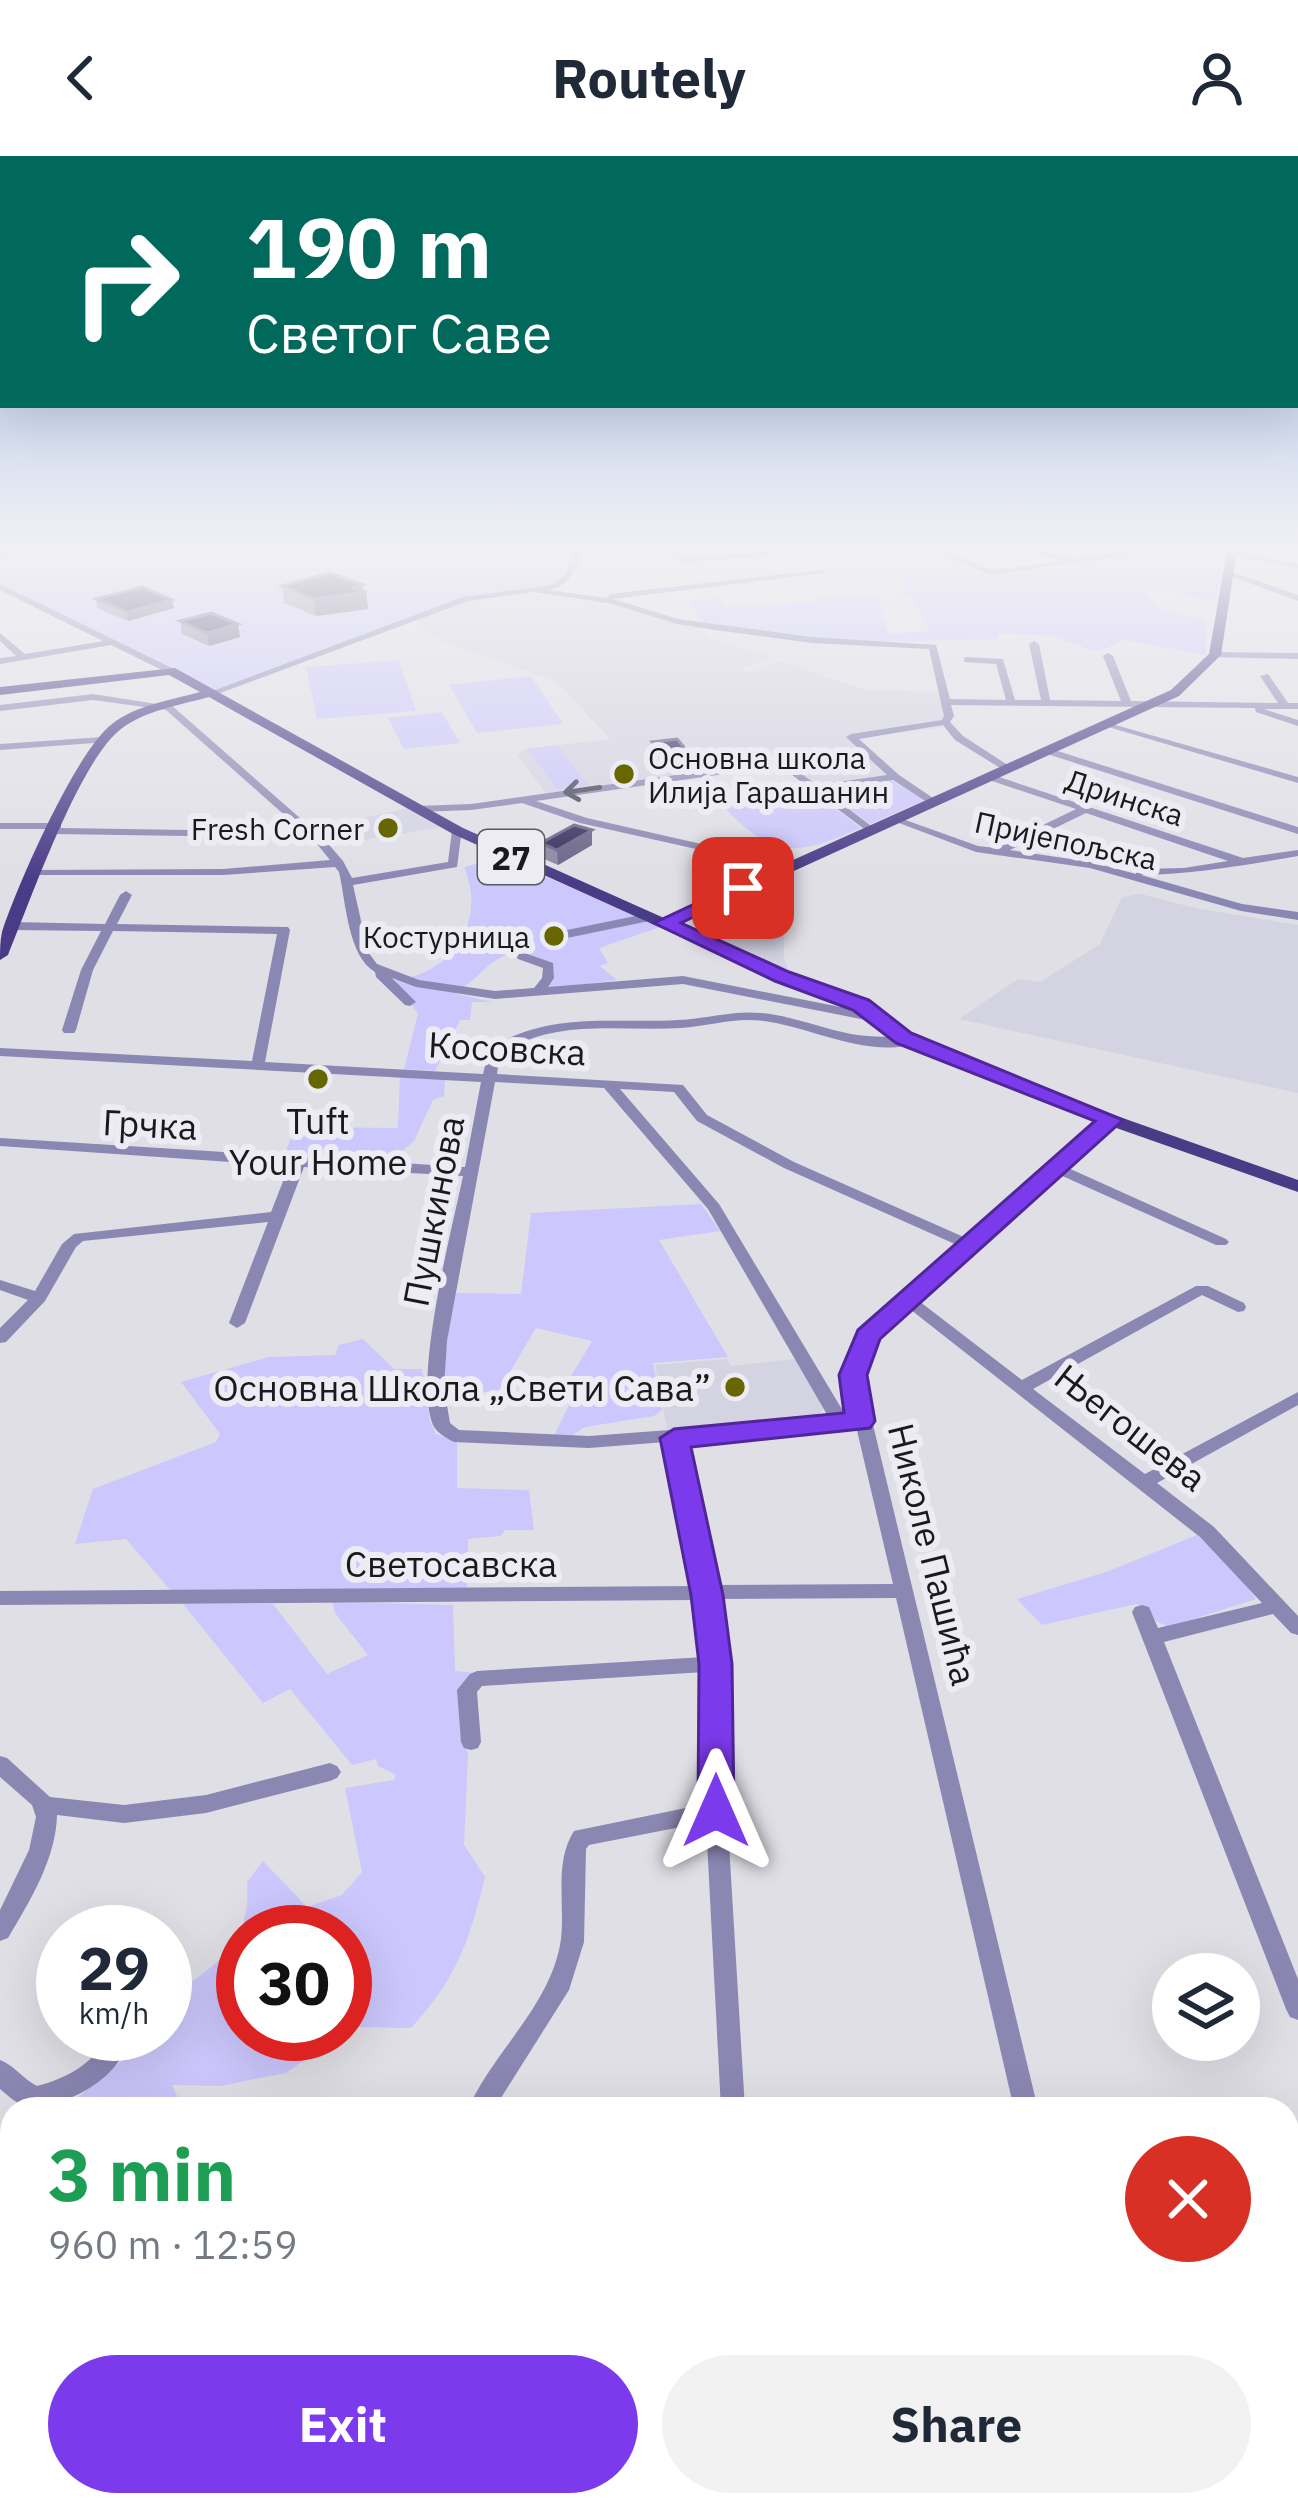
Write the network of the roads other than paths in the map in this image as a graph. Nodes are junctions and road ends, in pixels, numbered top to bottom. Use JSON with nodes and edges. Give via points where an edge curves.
{"nodes":[{"id":1,"x":141,"y":660,"type":"edge"},
{"id":2,"x":301,"y":660,"type":"edge"},
{"id":3,"x":936,"y":660,"type":"edge"},
{"id":4,"x":1037,"y":660,"type":"edge"},
{"id":5,"x":1110,"y":660,"type":"edge"},
{"id":6,"x":1210,"y":660,"type":"edge"},
{"id":7,"x":967,"y":661,"type":"dead end"},
{"id":8,"x":160,"y":672,"type":"junction"},
{"id":9,"x":1265,"y":676,"type":"dead end"},
{"id":10,"x":194,"y":684,"type":"junction"},
{"id":11,"x":0,"y":691,"type":"edge"},
{"id":12,"x":212,"y":693,"type":"junction"},
{"id":13,"x":946,"y":702,"type":"junction"},
{"id":14,"x":1011,"y":702,"type":"junction"},
{"id":15,"x":1046,"y":702,"type":"junction"},
{"id":16,"x":1126,"y":702,"type":"junction"},
{"id":17,"x":1157,"y":702,"type":"junction"},
{"id":18,"x":1250,"y":704,"type":"junction"},
{"id":19,"x":1284,"y":705,"type":"junction"},
{"id":20,"x":1298,"y":706,"type":"edge"},
{"id":21,"x":164,"y":707,"type":"junction"},
{"id":22,"x":0,"y":708,"type":"edge"},
{"id":23,"x":945,"y":722,"type":"junction"},
{"id":24,"x":1298,"y":723,"type":"edge"},
{"id":25,"x":1109,"y":724,"type":"junction"},
{"id":26,"x":103,"y":740,"type":"junction"},
{"id":27,"x":0,"y":746,"type":"edge"},
{"id":28,"x":1048,"y":751,"type":"junction"},
{"id":29,"x":1009,"y":769,"type":"junction"},
{"id":30,"x":895,"y":777,"type":"junction"},
{"id":31,"x":990,"y":778,"type":"junction"},
{"id":32,"x":1298,"y":779,"type":"edge"},
{"id":33,"x":815,"y":788,"type":"junction"},
{"id":34,"x":519,"y":799,"type":"junction"},
{"id":35,"x":934,"y":802,"type":"junction"},
{"id":36,"x":417,"y":809,"type":"junction"},
{"id":37,"x":1085,"y":809,"type":"junction"},
{"id":38,"x":896,"y":820,"type":"junction"},
{"id":39,"x":0,"y":826,"type":"edge"},
{"id":40,"x":56,"y":828,"type":"junction"},
{"id":41,"x":871,"y":831,"type":"junction"},
{"id":42,"x":1298,"y":831,"type":"edge"},
{"id":43,"x":458,"y":832,"type":"junction"},
{"id":44,"x":188,"y":833,"type":"dead end"},
{"id":45,"x":997,"y":852,"type":"junction"},
{"id":46,"x":1298,"y":853,"type":"edge"},
{"id":47,"x":1246,"y":862,"type":"junction"},
{"id":48,"x":339,"y":863,"type":"junction"},
{"id":49,"x":790,"y":867,"type":"junction"},
{"id":50,"x":1115,"y":871,"type":"junction"},
{"id":51,"x":37,"y":873,"type":"junction"},
{"id":52,"x":348,"y":882,"type":"junction"},
{"id":53,"x":126,"y":896,"type":"dead end"},
{"id":54,"x":1298,"y":916,"type":"edge"},
{"id":55,"x":657,"y":920,"type":"junction"},
{"id":56,"x":13,"y":926,"type":"junction"},
{"id":57,"x":106,"y":928,"type":"junction"},
{"id":58,"x":567,"y":934,"type":"dead end"},
{"id":59,"x":0,"y":955,"type":"edge"},
{"id":60,"x":522,"y":956,"type":"dead end"},
{"id":61,"x":373,"y":967,"type":"junction"},
{"id":62,"x":538,"y":992,"type":"junction"},
{"id":63,"x":410,"y":1002,"type":"dead end"},
{"id":64,"x":877,"y":1018,"type":"junction"},
{"id":65,"x":69,"y":1030,"type":"dead end"},
{"id":66,"x":911,"y":1041,"type":"junction"},
{"id":67,"x":0,"y":1052,"type":"edge"},
{"id":68,"x":258,"y":1065,"type":"junction"},
{"id":69,"x":490,"y":1077,"type":"junction"},
{"id":70,"x":607,"y":1083,"type":"junction"},
{"id":71,"x":1111,"y":1120,"type":"junction"},
{"id":72,"x":0,"y":1142,"type":"edge"},
{"id":73,"x":298,"y":1162,"type":"junction"},
{"id":74,"x":1055,"y":1167,"type":"junction"},
{"id":75,"x":473,"y":1172,"type":"junction"},
{"id":76,"x":1298,"y":1186,"type":"edge"},
{"id":77,"x":278,"y":1216,"type":"junction"},
{"id":78,"x":1221,"y":1242,"type":"dead end"},
{"id":79,"x":968,"y":1244,"type":"junction"},
{"id":80,"x":0,"y":1285,"type":"edge"},
{"id":81,"x":40,"y":1298,"type":"junction"},
{"id":82,"x":905,"y":1298,"type":"junction"},
{"id":83,"x":1238,"y":1307,"type":"dead end"},
{"id":84,"x":236,"y":1323,"type":"dead end"},
{"id":85,"x":0,"y":1338,"type":"edge"},
{"id":86,"x":1023,"y":1387,"type":"junction"},
{"id":87,"x":1298,"y":1397,"type":"edge"},
{"id":88,"x":850,"y":1422,"type":"junction"},
{"id":89,"x":674,"y":1438,"type":"junction"},
{"id":90,"x":1143,"y":1483,"type":"junction"},
{"id":91,"x":902,"y":1591,"type":"junction"},
{"id":92,"x":707,"y":1595,"type":"junction"},
{"id":93,"x":0,"y":1598,"type":"edge"},
{"id":94,"x":1277,"y":1606,"type":"junction"},
{"id":95,"x":1142,"y":1612,"type":"dead end"},
{"id":96,"x":1298,"y":1628,"type":"edge"},
{"id":97,"x":1153,"y":1637,"type":"junction"},
{"id":98,"x":715,"y":1664,"type":"junction"},
{"id":99,"x":471,"y":1742,"type":"dead end"},
{"id":100,"x":2,"y":1769,"type":"edge"},
{"id":101,"x":330,"y":1772,"type":"dead end"},
{"id":102,"x":43,"y":1804,"type":"junction"},
{"id":103,"x":716,"y":1811,"type":"junction"},
{"id":104,"x":0,"y":1931,"type":"edge"},
{"id":105,"x":1298,"y":2009,"type":"edge"},
{"id":106,"x":104,"y":2061,"type":"edge"},
{"id":107,"x":0,"y":2071,"type":"edge"},
{"id":108,"x":33,"y":2097,"type":"edge"},
{"id":109,"x":40,"y":2097,"type":"edge"},
{"id":110,"x":488,"y":2097,"type":"edge"},
{"id":111,"x":732,"y":2097,"type":"edge"},
{"id":112,"x":1024,"y":2097,"type":"edge"}],
"edges":[{"from":1,"to":8,"type":"street"},
{"from":2,"to":12,"type":"street"},
{"from":3,"to":13,"type":"street"},
{"from":4,"to":15,"type":"street"},
{"from":5,"to":16,"type":"street"},
{"from":6,"to":17,"type":"main road"},
{"from":7,"to":14,"type":"street","via":[[1000,661]]},
{"from":8,"to":10,"type":"main road","number":"27"},
{"from":8,"to":10,"type":"main road"},
{"from":8,"to":11,"type":"main road","number":"27"},
{"from":9,"to":19,"type":"street"},
{"from":10,"to":12,"type":"main road","number":"27"},
{"from":12,"to":21,"type":"main road"},
{"from":12,"to":36,"type":"main road","number":"27"},
{"from":13,"to":14,"type":"street"},
{"from":13,"to":23,"type":"street"},
{"from":14,"to":15,"type":"street"},
{"from":15,"to":16,"type":"street"},
{"from":16,"to":17,"type":"street"},
{"from":17,"to":18,"type":"street"},
{"from":17,"to":25,"type":"main road"},
{"from":18,"to":19,"type":"street"},
{"from":18,"to":24,"type":"street"},
{"from":19,"to":20,"type":"street"},
{"from":21,"to":22,"type":"street","via":[[80,697]]},
{"from":21,"to":26,"type":"main road"},
{"from":21,"to":48,"type":"street"},
{"from":23,"to":29,"type":"street"},
{"from":23,"to":30,"type":"street","via":[[850,737]]},
{"from":25,"to":28,"type":"main road"},
{"from":25,"to":32,"type":"street"},
{"from":26,"to":27,"type":"street"},
{"from":26,"to":40,"type":"main road"},
{"from":28,"to":29,"type":"main road"},
{"from":28,"to":42,"type":"street"},
{"from":29,"to":31,"type":"main road"},
{"from":30,"to":33,"type":"street"},
{"from":30,"to":35,"type":"street"},
{"from":31,"to":35,"type":"main road"},
{"from":31,"to":37,"type":"street","name":"Дринска"},
{"from":33,"to":34,"type":"street","one_way":true,"via":[[782,763]]},
{"from":33,"to":41,"type":"street"},
{"from":34,"to":36,"type":"street"},
{"from":34,"to":49,"type":"street"},
{"from":35,"to":38,"type":"main road"},
{"from":36,"to":43,"type":"main road","number":"27"},
{"from":37,"to":45,"type":"street"},
{"from":37,"to":47,"type":"street","name":"Дринска"},
{"from":38,"to":41,"type":"main road"},
{"from":38,"to":45,"type":"street","name":"Пријепољска"},
{"from":39,"to":40,"type":"street"},
{"from":40,"to":44,"type":"street"},
{"from":40,"to":51,"type":"main road"},
{"from":41,"to":49,"type":"main road"},
{"from":43,"to":52,"type":"street","via":[[453,865]]},
{"from":43,"to":55,"type":"main road","number":"27"},
{"from":45,"to":50,"type":"street","name":"Пријепољска"},
{"from":46,"to":47,"type":"street"},
{"from":47,"to":50,"type":"street"},
{"from":48,"to":51,"type":"street"},
{"from":48,"to":52,"type":"street"},
{"from":49,"to":55,"type":"main road"},
{"from":50,"to":54,"type":"street","name":"Пријепољска"},
{"from":51,"to":56,"type":"main road"},
{"from":52,"to":61,"type":"street","via":[[362,952]]},
{"from":53,"to":57,"type":"street"},
{"from":55,"to":58,"type":"street"},
{"from":55,"to":64,"type":"main road","number":"27"},
{"from":56,"to":57,"type":"street"},
{"from":56,"to":59,"type":"main road"},
{"from":57,"to":65,"type":"street"},
{"from":57,"to":68,"type":"street","via":[[284,930]]},
{"from":60,"to":62,"type":"street","via":[[549,966]]},
{"from":61,"to":62,"type":"street","via":[[465,994]]},
{"from":61,"to":63,"type":"street"},
{"from":62,"to":64,"type":"street","via":[[683,980]]},
{"from":64,"to":66,"type":"main road","number":"27"},
{"from":66,"to":69,"type":"street","name":"Пушкинова","via":[[752,1016],[574,1025],[500,1047]]},
{"from":66,"to":71,"type":"main road","number":"27"},
{"from":67,"to":68,"type":"street","name":"Косовска"},
{"from":68,"to":69,"type":"street","name":"Косовска"},
{"from":69,"to":70,"type":"street","name":"Косовска"},
{"from":69,"to":75,"type":"street","name":"Пушкинова"},
{"from":70,"to":79,"type":"street","name":"Косовска","via":[[678,1088],[702,1118],[789,1165]]},
{"from":70,"to":88,"type":"street","via":[[714,1207]]},
{"from":71,"to":74,"type":"street","name":"Николе Пашића"},
{"from":71,"to":76,"type":"main road","number":"27"},
{"from":72,"to":73,"type":"street","name":"Грчка"},
{"from":73,"to":75,"type":"street","name":"Грчка"},
{"from":73,"to":77,"type":"street"},
{"from":74,"to":78,"type":"street"},
{"from":74,"to":79,"type":"street","name":"Николе Пашића"},
{"from":75,"to":89,"type":"street","name":"Пушкинова","via":[[435,1387],[442,1425],[460,1438]]},
{"from":77,"to":81,"type":"street","via":[[89,1233],[70,1244]]},
{"from":77,"to":84,"type":"street"},
{"from":79,"to":82,"type":"street","name":"Николе Пашића"},
{"from":80,"to":81,"type":"street"},
{"from":81,"to":85,"type":"street"},
{"from":82,"to":86,"type":"street","name":"Његошева"},
{"from":82,"to":88,"type":"street","name":"Николе Пашића","via":[[867,1336],[853,1375]]},
{"from":83,"to":86,"type":"street","via":[[1202,1289]]},
{"from":86,"to":90,"type":"street","name":"Његошева"},
{"from":87,"to":90,"type":"street"},
{"from":88,"to":89,"type":"street"},
{"from":88,"to":91,"type":"street","name":"Николе Пашића"},
{"from":89,"to":92,"type":"street"},
{"from":90,"to":94,"type":"street","name":"Његошева","via":[[1207,1532]]},
{"from":91,"to":92,"type":"street","name":"Светосавска"},
{"from":91,"to":112,"type":"street","name":"Николе Пашића"},
{"from":92,"to":93,"type":"street","name":"Светосавска"},
{"from":92,"to":98,"type":"street"},
{"from":94,"to":96,"type":"street","name":"Његошева"},
{"from":94,"to":97,"type":"street"},
{"from":95,"to":97,"type":"street"},
{"from":97,"to":105,"type":"street"},
{"from":98,"to":99,"type":"street","via":[[477,1679],[467,1690]]},
{"from":98,"to":103,"type":"street"},
{"from":100,"to":102,"type":"street"},
{"from":101,"to":102,"type":"street","via":[[206,1804],[124,1814]]},
{"from":102,"to":104,"type":"street","via":[[40,1851]]},
{"from":103,"to":110,"type":"street","via":[[582,1837],[575,1847],[572,1942],[557,1990]]},
{"from":103,"to":111,"type":"street"},
{"from":106,"to":109,"type":"street","via":[[82,2082]]},
{"from":107,"to":108,"type":"street"}]}
